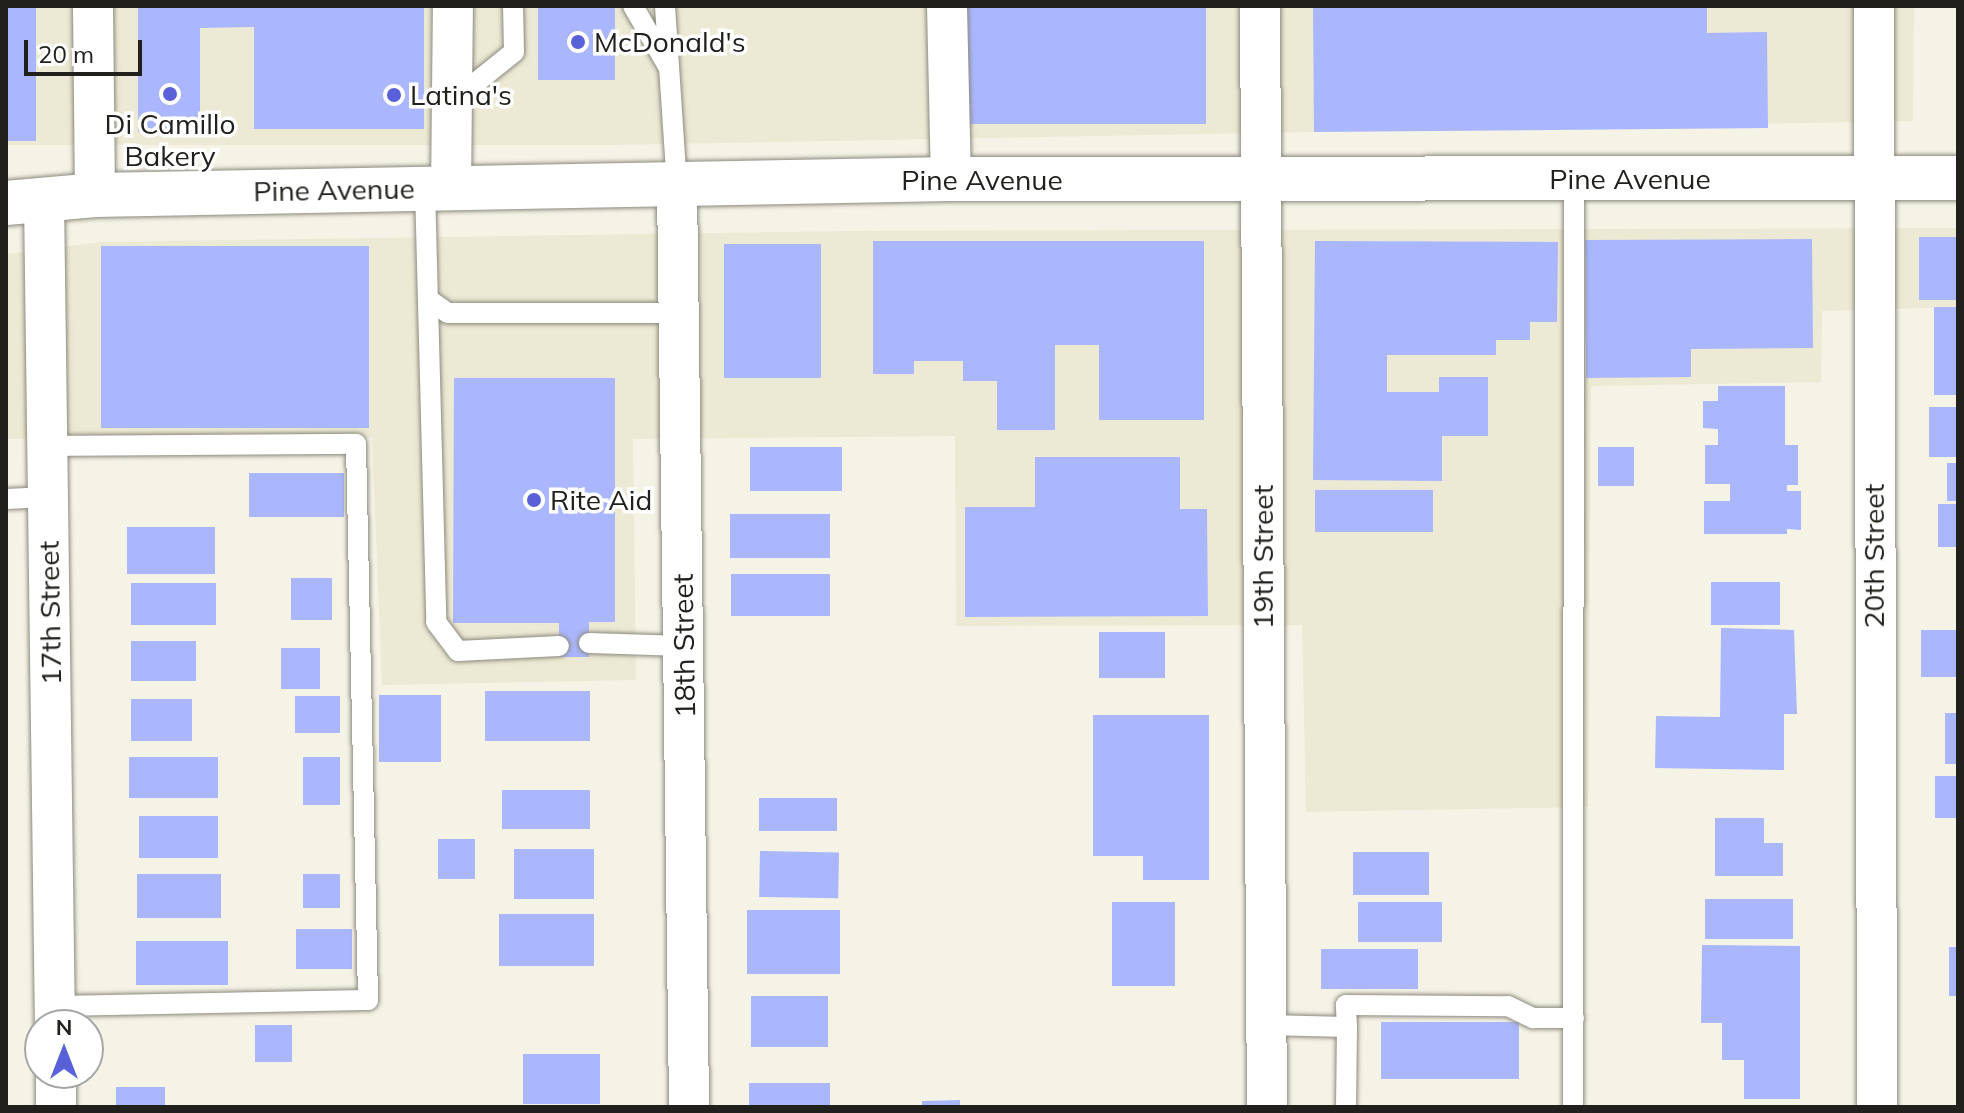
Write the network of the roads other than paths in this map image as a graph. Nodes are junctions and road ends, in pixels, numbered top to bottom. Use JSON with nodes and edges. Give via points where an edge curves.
{"nodes":[{"id":1,"x":93,"y":6,"type":"edge"},
{"id":2,"x":453,"y":6,"type":"edge"},
{"id":3,"x":513,"y":6,"type":"edge"},
{"id":4,"x":633,"y":6,"type":"edge"},
{"id":5,"x":665,"y":6,"type":"edge"},
{"id":6,"x":947,"y":6,"type":"edge"},
{"id":7,"x":1260,"y":6,"type":"edge"},
{"id":8,"x":1874,"y":6,"type":"edge"},
{"id":9,"x":671,"y":71,"type":"junction"},
{"id":10,"x":453,"y":101,"type":"junction"},
{"id":11,"x":1873,"y":176,"type":"junction"},
{"id":12,"x":1958,"y":178,"type":"edge"},
{"id":13,"x":951,"y":179,"type":"junction"},
{"id":14,"x":1574,"y":179,"type":"junction"},
{"id":15,"x":1260,"y":180,"type":"junction"},
{"id":16,"x":677,"y":186,"type":"junction"},
{"id":17,"x":438,"y":189,"type":"junction"},
{"id":18,"x":95,"y":195,"type":"junction"},
{"id":19,"x":25,"y":202,"type":"edge"},
{"id":20,"x":432,"y":302,"type":"junction"},
{"id":21,"x":679,"y":313,"type":"junction"},
{"id":22,"x":47,"y":446,"type":"junction"},
{"id":23,"x":48,"y":497,"type":"junction"},
{"id":24,"x":6,"y":499,"type":"edge"},
{"id":25,"x":589,"y":643,"type":"dead end"},
{"id":26,"x":559,"y":646,"type":"dead end"},
{"id":27,"x":684,"y":646,"type":"junction"},
{"id":28,"x":55,"y":1009,"type":"edge"},
{"id":29,"x":104,"y":1013,"type":"edge"},
{"id":30,"x":1574,"y":1018,"type":"junction"},
{"id":31,"x":1267,"y":1025,"type":"junction"},
{"id":32,"x":1347,"y":1027,"type":"junction"},
{"id":33,"x":689,"y":1107,"type":"edge"},
{"id":34,"x":1267,"y":1107,"type":"edge"},
{"id":35,"x":1346,"y":1107,"type":"edge"},
{"id":36,"x":1573,"y":1107,"type":"edge"},
{"id":37,"x":1877,"y":1107,"type":"edge"}],
"edges":[{"from":1,"to":18,"type":"street"},
{"from":2,"to":10,"type":"street"},
{"from":3,"to":10,"type":"lane","via":[[514,52]]},
{"from":4,"to":9,"type":"lane"},
{"from":5,"to":9,"type":"lane"},
{"from":6,"to":13,"type":"street"},
{"from":7,"to":15,"type":"street","name":"19th Street"},
{"from":8,"to":11,"type":"street","name":"20th Street"},
{"from":9,"to":16,"type":"lane"},
{"from":10,"to":17,"type":"street"},
{"from":11,"to":12,"type":"main road","name":"Pine Avenue"},
{"from":11,"to":14,"type":"main road","name":"Pine Avenue"},
{"from":11,"to":37,"type":"street","name":"20th Street"},
{"from":13,"to":15,"type":"main road","name":"Pine Avenue"},
{"from":13,"to":16,"type":"main road","name":"Pine Avenue"},
{"from":14,"to":15,"type":"main road","name":"Pine Avenue"},
{"from":14,"to":30,"type":"lane"},
{"from":15,"to":31,"type":"street","name":"19th Street"},
{"from":16,"to":17,"type":"main road","name":"Pine Avenue"},
{"from":16,"to":21,"type":"street","name":"18th Street"},
{"from":17,"to":18,"type":"main road","name":"Pine Avenue"},
{"from":17,"to":20,"type":"lane"},
{"from":18,"to":19,"type":"main road","name":"Pine Avenue"},
{"from":19,"to":22,"type":"street","name":"17th Street"},
{"from":20,"to":21,"type":"lane","via":[[448,313]]},
{"from":20,"to":26,"type":"lane","via":[[436,622],[458,651]]},
{"from":21,"to":27,"type":"street","name":"18th Street"},
{"from":22,"to":23,"type":"street","name":"17th Street"},
{"from":22,"to":29,"type":"lane","via":[[356,444],[368,1000]]},
{"from":23,"to":24,"type":"lane"},
{"from":23,"to":28,"type":"street","name":"17th Street"},
{"from":25,"to":27,"type":"lane"},
{"from":27,"to":33,"type":"street","name":"18th Street"},
{"from":30,"to":32,"type":"lane","via":[[1533,1018],[1508,1006],[1346,1005]]},
{"from":30,"to":36,"type":"lane"},
{"from":31,"to":32,"type":"lane"},
{"from":31,"to":34,"type":"street","name":"19th Street"},
{"from":32,"to":35,"type":"lane"}]}
